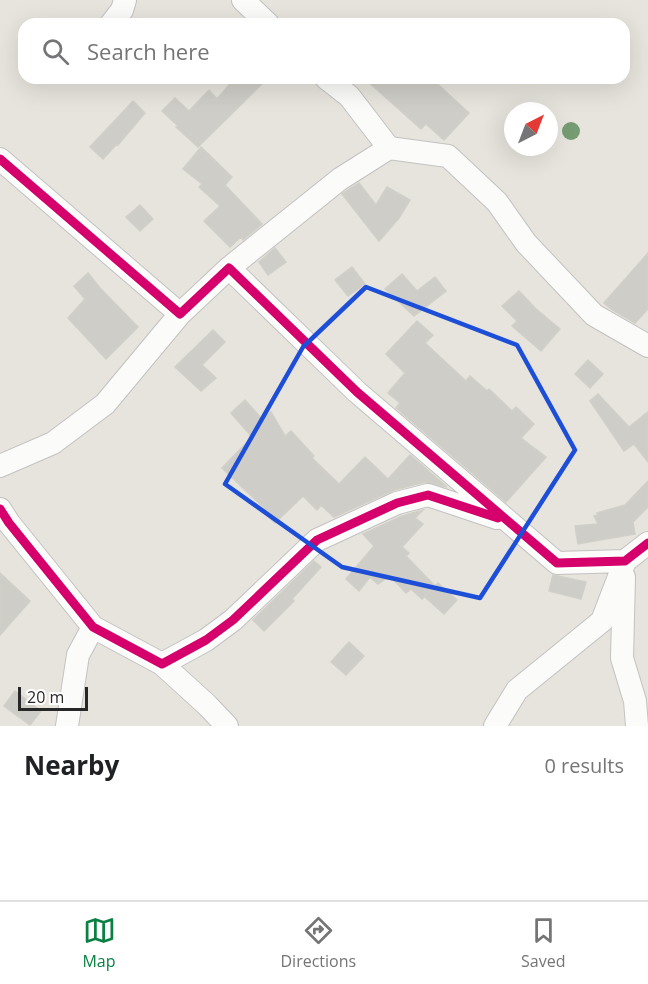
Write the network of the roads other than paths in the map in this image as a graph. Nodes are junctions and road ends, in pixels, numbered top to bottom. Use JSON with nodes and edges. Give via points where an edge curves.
{"nodes":[{"id":1,"x":125,"y":0,"type":"edge"},
{"id":2,"x":243,"y":0,"type":"edge"},
{"id":3,"x":115,"y":18,"type":"edge"},
{"id":4,"x":262,"y":18,"type":"edge"},
{"id":5,"x":334,"y":84,"type":"edge"},
{"id":6,"x":389,"y":148,"type":"junction"},
{"id":7,"x":0,"y":159,"type":"edge"},
{"id":8,"x":229,"y":268,"type":"junction"},
{"id":9,"x":180,"y":314,"type":"junction"},
{"id":10,"x":648,"y":346,"type":"edge"},
{"id":11,"x":0,"y":466,"type":"edge"},
{"id":12,"x":0,"y":509,"type":"edge"},
{"id":13,"x":507,"y":521,"type":"junction"},
{"id":14,"x":648,"y":543,"type":"edge"},
{"id":15,"x":625,"y":561,"type":"junction"},
{"id":16,"x":93,"y":627,"type":"junction"},
{"id":17,"x":162,"y":664,"type":"junction"},
{"id":18,"x":67,"y":726,"type":"edge"},
{"id":19,"x":227,"y":726,"type":"edge"},
{"id":20,"x":495,"y":726,"type":"edge"},
{"id":21,"x":637,"y":726,"type":"edge"}],
"edges":[{"from":1,"to":3,"type":"street"},
{"from":2,"to":4,"type":"street"},
{"from":5,"to":6,"type":"street","via":[[349,96]]},
{"from":6,"to":8,"type":"street","via":[[340,179]]},
{"from":6,"to":10,"type":"street","via":[[448,156],[497,202],[526,243],[594,315]]},
{"from":7,"to":9,"type":"street"},
{"from":8,"to":9,"type":"street"},
{"from":8,"to":13,"type":"street","via":[[357,392]]},
{"from":9,"to":11,"type":"street","via":[[105,404],[53,443]]},
{"from":12,"to":16,"type":"street"},
{"from":13,"to":15,"type":"street","via":[[557,563]]},
{"from":13,"to":17,"type":"street","via":[[428,495],[397,503],[317,540],[233,620]]},
{"from":14,"to":15,"type":"street"},
{"from":15,"to":20,"type":"street","via":[[602,621],[517,690]]},
{"from":15,"to":21,"type":"street","via":[[622,658],[635,701]]},
{"from":16,"to":17,"type":"street"},
{"from":16,"to":18,"type":"street","via":[[78,655]]},
{"from":17,"to":19,"type":"street"}]}
